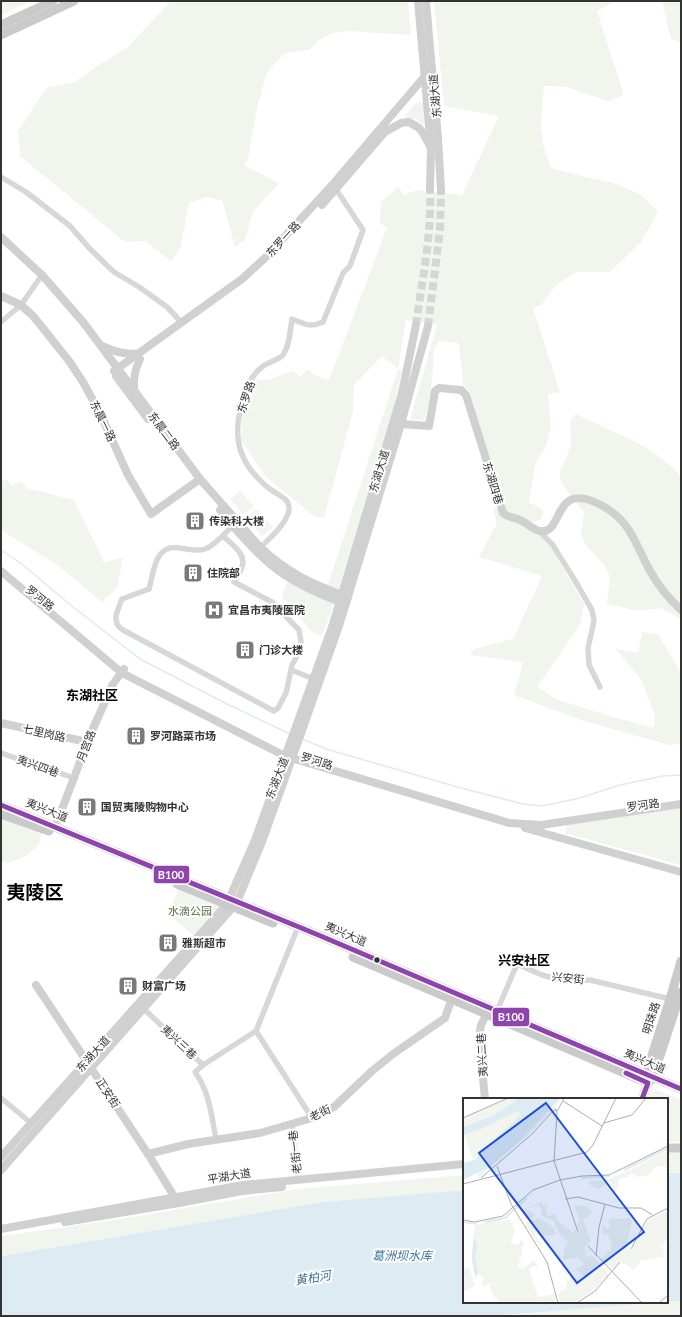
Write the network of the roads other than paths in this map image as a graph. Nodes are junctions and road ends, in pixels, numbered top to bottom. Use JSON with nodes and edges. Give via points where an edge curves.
{"nodes":[{"id":1,"x":53,"y":1,"type":"edge"},
{"id":2,"x":74,"y":1,"type":"edge"},
{"id":3,"x":418,"y":1,"type":"edge"},
{"id":4,"x":426,"y":1,"type":"edge"},
{"id":5,"x":1,"y":25,"type":"edge"},
{"id":6,"x":1,"y":34,"type":"edge"},
{"id":7,"x":425,"y":76,"type":"junction"},
{"id":8,"x":431,"y":148,"type":"junction"},
{"id":9,"x":1,"y":177,"type":"edge"},
{"id":10,"x":334,"y":187,"type":"junction"},
{"id":11,"x":430,"y":189,"type":"tunnel mouth"},
{"id":12,"x":441,"y":191,"type":"tunnel mouth"},
{"id":13,"x":1,"y":237,"type":"edge"},
{"id":14,"x":1,"y":242,"type":"edge"},
{"id":15,"x":41,"y":277,"type":"junction"},
{"id":16,"x":1,"y":296,"type":"edge"},
{"id":17,"x":21,"y":305,"type":"junction"},
{"id":18,"x":1,"y":322,"type":"edge"},
{"id":19,"x":182,"y":324,"type":"junction"},
{"id":20,"x":416,"y":325,"type":"tunnel mouth"},
{"id":21,"x":428,"y":326,"type":"tunnel mouth"},
{"id":22,"x":101,"y":346,"type":"junction"},
{"id":23,"x":139,"y":356,"type":"junction"},
{"id":24,"x":117,"y":372,"type":"junction"},
{"id":25,"x":134,"y":391,"type":"junction"},
{"id":26,"x":401,"y":424,"type":"junction"},
{"id":27,"x":198,"y":480,"type":"junction"},
{"id":28,"x":235,"y":524,"type":"junction"},
{"id":29,"x":539,"y":531,"type":"junction"},
{"id":30,"x":223,"y":536,"type":"junction"},
{"id":31,"x":258,"y":550,"type":"junction"},
{"id":32,"x":1,"y":566,"type":"edge"},
{"id":33,"x":1,"y":571,"type":"edge"},
{"id":34,"x":344,"y":599,"type":"junction"},
{"id":35,"x":681,"y":610,"type":"edge"},
{"id":36,"x":291,"y":670,"type":"junction"},
{"id":37,"x":123,"y":671,"type":"junction"},
{"id":38,"x":314,"y":679,"type":"junction"},
{"id":39,"x":600,"y":687,"type":"dead end"},
{"id":40,"x":1,"y":723,"type":"edge"},
{"id":41,"x":302,"y":724,"type":"junction"},
{"id":42,"x":87,"y":742,"type":"junction"},
{"id":43,"x":1,"y":753,"type":"edge"},
{"id":44,"x":290,"y":755,"type":"junction"},
{"id":45,"x":74,"y":778,"type":"junction"},
{"id":46,"x":681,"y":799,"type":"edge"},
{"id":47,"x":681,"y":804,"type":"edge"},
{"id":48,"x":1,"y":805,"type":"edge"},
{"id":49,"x":1,"y":814,"type":"edge"},
{"id":50,"x":567,"y":821,"type":"junction"},
{"id":51,"x":509,"y":823,"type":"junction"},
{"id":52,"x":55,"y":827,"type":"junction"},
{"id":53,"x":566,"y":839,"type":"junction"},
{"id":54,"x":681,"y":872,"type":"edge"},
{"id":55,"x":231,"y":903,"type":"junction"},
{"id":56,"x":296,"y":932,"type":"junction"},
{"id":57,"x":681,"y":961,"type":"edge"},
{"id":58,"x":36,"y":985,"type":"dead end"},
{"id":59,"x":452,"y":998,"type":"junction"},
{"id":60,"x":678,"y":999,"type":"edge"},
{"id":61,"x":144,"y":1009,"type":"junction"},
{"id":62,"x":497,"y":1011,"type":"junction"},
{"id":63,"x":487,"y":1013,"type":"junction"},
{"id":64,"x":256,"y":1030,"type":"junction"},
{"id":65,"x":89,"y":1065,"type":"junction"},
{"id":66,"x":203,"y":1065,"type":"junction"},
{"id":67,"x":649,"y":1078,"type":"junction"},
{"id":68,"x":681,"y":1089,"type":"edge"},
{"id":69,"x":1,"y":1098,"type":"edge"},
{"id":70,"x":485,"y":1098,"type":"edge"},
{"id":71,"x":642,"y":1098,"type":"edge"},
{"id":72,"x":312,"y":1118,"type":"junction"},
{"id":73,"x":31,"y":1123,"type":"junction"},
{"id":74,"x":292,"y":1124,"type":"junction"},
{"id":75,"x":216,"y":1139,"type":"junction"},
{"id":76,"x":668,"y":1148,"type":"edge"},
{"id":77,"x":681,"y":1148,"type":"edge"},
{"id":78,"x":148,"y":1154,"type":"junction"},
{"id":79,"x":1,"y":1157,"type":"edge"},
{"id":80,"x":463,"y":1164,"type":"edge"},
{"id":81,"x":463,"y":1169,"type":"edge"},
{"id":82,"x":1,"y":1170,"type":"edge"},
{"id":83,"x":298,"y":1180,"type":"junction"},
{"id":84,"x":177,"y":1200,"type":"junction"},
{"id":85,"x":1,"y":1229,"type":"edge"},
{"id":86,"x":1,"y":1233,"type":"edge"}],
"edges":[{"from":1,"to":5,"type":"main road"},
{"from":2,"to":6,"type":"main road"},
{"from":3,"to":7,"type":"main road","name":"东湖大道"},
{"from":4,"to":12,"type":"main road","name":"东湖大道"},
{"from":7,"to":8,"type":"main road","name":"东湖大道"},
{"from":7,"to":10,"type":"main road","name":"东罗一路"},
{"from":8,"to":10,"type":"main road","name":"东罗一路","via":[[419,128],[409,122],[401,123],[385,132]]},
{"from":8,"to":11,"type":"main road","name":"东湖大道"},
{"from":9,"to":19,"type":"street","via":[[26,192],[70,226],[114,272],[167,307]]},
{"from":10,"to":19,"type":"main road","name":"东罗一路","via":[[242,279]]},
{"from":10,"to":23,"type":"main road","name":"东罗一路","via":[[291,238],[245,283]]},
{"from":10,"to":31,"type":"street","name":"东罗路","via":[[363,230],[350,266],[343,273],[323,322],[307,325],[292,320],[284,354],[256,372],[249,384],[239,416],[238,441],[243,458],[252,472],[286,500],[289,507],[288,514],[278,531]]},
{"from":13,"to":15,"type":"main road","name":"东晨二路"},
{"from":14,"to":15,"type":"main road","name":"东晨二路"},
{"from":15,"to":17,"type":"street"},
{"from":15,"to":22,"type":"main road","name":"东晨二路","via":[[83,322]]},
{"from":15,"to":24,"type":"main road","name":"东晨二路"},
{"from":16,"to":17,"type":"main road","name":"东晨一路"},
{"from":17,"to":18,"type":"street"},
{"from":17,"to":27,"type":"main road","name":"东晨一路","via":[[34,317],[83,382],[128,475],[151,514]]},
{"from":19,"to":23,"type":"main road","name":"东罗一路"},
{"from":20,"to":34,"type":"main road","name":"东湖大道","via":[[402,393]]},
{"from":21,"to":26,"type":"main road","name":"东湖大道"},
{"from":22,"to":23,"type":"main road","via":[[115,352]]},
{"from":22,"to":24,"type":"main road","name":"东晨二路"},
{"from":23,"to":24,"type":"main road","name":"东罗一路"},
{"from":23,"to":25,"type":"main road","via":[[133,379]]},
{"from":24,"to":25,"type":"main road","name":"东晨二路"},
{"from":24,"to":27,"type":"main road","name":"东晨二路"},
{"from":25,"to":27,"type":"main road","name":"东晨二路"},
{"from":26,"to":29,"type":"main road","name":"东湖四巷","via":[[429,426],[436,391],[439,388],[461,390],[466,395],[503,513]]},
{"from":26,"to":34,"type":"main road","name":"东湖大道"},
{"from":27,"to":28,"type":"main road","name":"东晨二路"},
{"from":28,"to":30,"type":"street"},
{"from":28,"to":31,"type":"main road","name":"东晨二路"},
{"from":29,"to":35,"type":"main road","via":[[550,529],[565,504],[572,499],[586,499],[601,505],[626,524],[655,579]]},
{"from":29,"to":39,"type":"street","via":[[552,544],[592,610],[594,621],[588,648],[590,665]]},
{"from":30,"to":36,"type":"street","via":[[241,555],[243,561],[234,582],[272,602],[299,630],[301,642]]},
{"from":30,"to":36,"type":"street","via":[[202,550],[172,547],[160,553],[149,589],[122,599],[116,624],[274,711],[286,693]]},
{"from":31,"to":34,"type":"main road","name":"东晨二路","via":[[300,577]]},
{"from":32,"to":37,"type":"main road","name":"罗河路"},
{"from":33,"to":37,"type":"main road","name":"罗河路"},
{"from":34,"to":38,"type":"main road","name":"东湖大道"},
{"from":34,"to":41,"type":"main road","name":"东湖大道","via":[[334,641]]},
{"from":36,"to":38,"type":"street"},
{"from":37,"to":42,"type":"main road","name":"月宫路","via":[[113,684]]},
{"from":37,"to":44,"type":"main road","name":"罗河路"},
{"from":38,"to":41,"type":"main road","name":"东湖大道"},
{"from":40,"to":42,"type":"main road","name":"七里岗路"},
{"from":41,"to":44,"type":"main road","name":"东湖大道"},
{"from":42,"to":45,"type":"main road","name":"月宫路"},
{"from":43,"to":45,"type":"street","name":"夷兴四巷"},
{"from":44,"to":46,"type":"main road","name":"罗河路","via":[[524,820],[541,820]]},
{"from":44,"to":51,"type":"main road","name":"罗河路"},
{"from":44,"to":55,"type":"main road","name":"东湖大道","via":[[262,842]]},
{"from":45,"to":52,"type":"main road","name":"月宫路"},
{"from":47,"to":50,"type":"main road","name":"罗河路"},
{"from":48,"to":52,"type":"main road","name":"夷兴大道"},
{"from":49,"to":55,"type":"main road","name":"夷兴大道"},
{"from":50,"to":51,"type":"main road","name":"罗河路","via":[[542,825]]},
{"from":50,"to":53,"type":"main road","via":[[560,829]]},
{"from":51,"to":53,"type":"main road","name":"罗河路"},
{"from":52,"to":55,"type":"main road","name":"夷兴大道"},
{"from":53,"to":54,"type":"main road","name":"罗河路"},
{"from":55,"to":56,"type":"main road","name":"夷兴大道"},
{"from":55,"to":61,"type":"main road","name":"东湖大道"},
{"from":55,"to":62,"type":"main road","name":"夷兴大道"},
{"from":55,"to":65,"type":"main road","name":"东湖大道"},
{"from":56,"to":59,"type":"main road","name":"夷兴大道"},
{"from":56,"to":64,"type":"street"},
{"from":57,"to":60,"type":"main road","name":"明珠路"},
{"from":58,"to":65,"type":"main road","name":"正安街"},
{"from":59,"to":63,"type":"main road","name":"夷兴大道"},
{"from":59,"to":72,"type":"main road","name":"老街","via":[[445,1018],[393,1054],[334,1107]]},
{"from":60,"to":62,"type":"street","name":"兴安街","via":[[590,980],[561,980],[517,964]]},
{"from":60,"to":67,"type":"main road","name":"明珠路"},
{"from":61,"to":65,"type":"main road","name":"东湖大道"},
{"from":61,"to":66,"type":"street","name":"夷兴三巷"},
{"from":62,"to":67,"type":"main road","name":"夷兴大道"},
{"from":63,"to":67,"type":"main road","name":"夷兴大道"},
{"from":63,"to":70,"type":"main road","name":"夷兴二巷","via":[[478,1036]]},
{"from":64,"to":66,"type":"street","name":"夷兴三巷"},
{"from":64,"to":72,"type":"street"},
{"from":65,"to":73,"type":"main road","name":"东湖大道"},
{"from":65,"to":78,"type":"main road","name":"正安街"},
{"from":65,"to":82,"type":"main road","name":"东湖大道"},
{"from":66,"to":75,"type":"street","via":[[195,1072],[207,1094]]},
{"from":67,"to":68,"type":"main road","name":"夷兴大道"},
{"from":67,"to":71,"type":"main road","name":"明珠路"},
{"from":69,"to":73,"type":"street"},
{"from":72,"to":74,"type":"main road","name":"老街"},
{"from":73,"to":79,"type":"main road","name":"东湖大道"},
{"from":74,"to":75,"type":"main road","name":"老街","via":[[260,1134]]},
{"from":74,"to":83,"type":"street","name":"老街一巷"},
{"from":75,"to":78,"type":"main road","name":"老街"},
{"from":76,"to":77,"type":"main road"},
{"from":78,"to":84,"type":"main road","name":"正安街"},
{"from":80,"to":83,"type":"main road","name":"平湖大道"},
{"from":81,"to":84,"type":"main road","name":"平湖大道"},
{"from":83,"to":84,"type":"main road","name":"平湖大道","via":[[242,1185]]},
{"from":84,"to":85,"type":"main road","name":"平湖大道"},
{"from":84,"to":86,"type":"main road","name":"平湖大道"}]}
